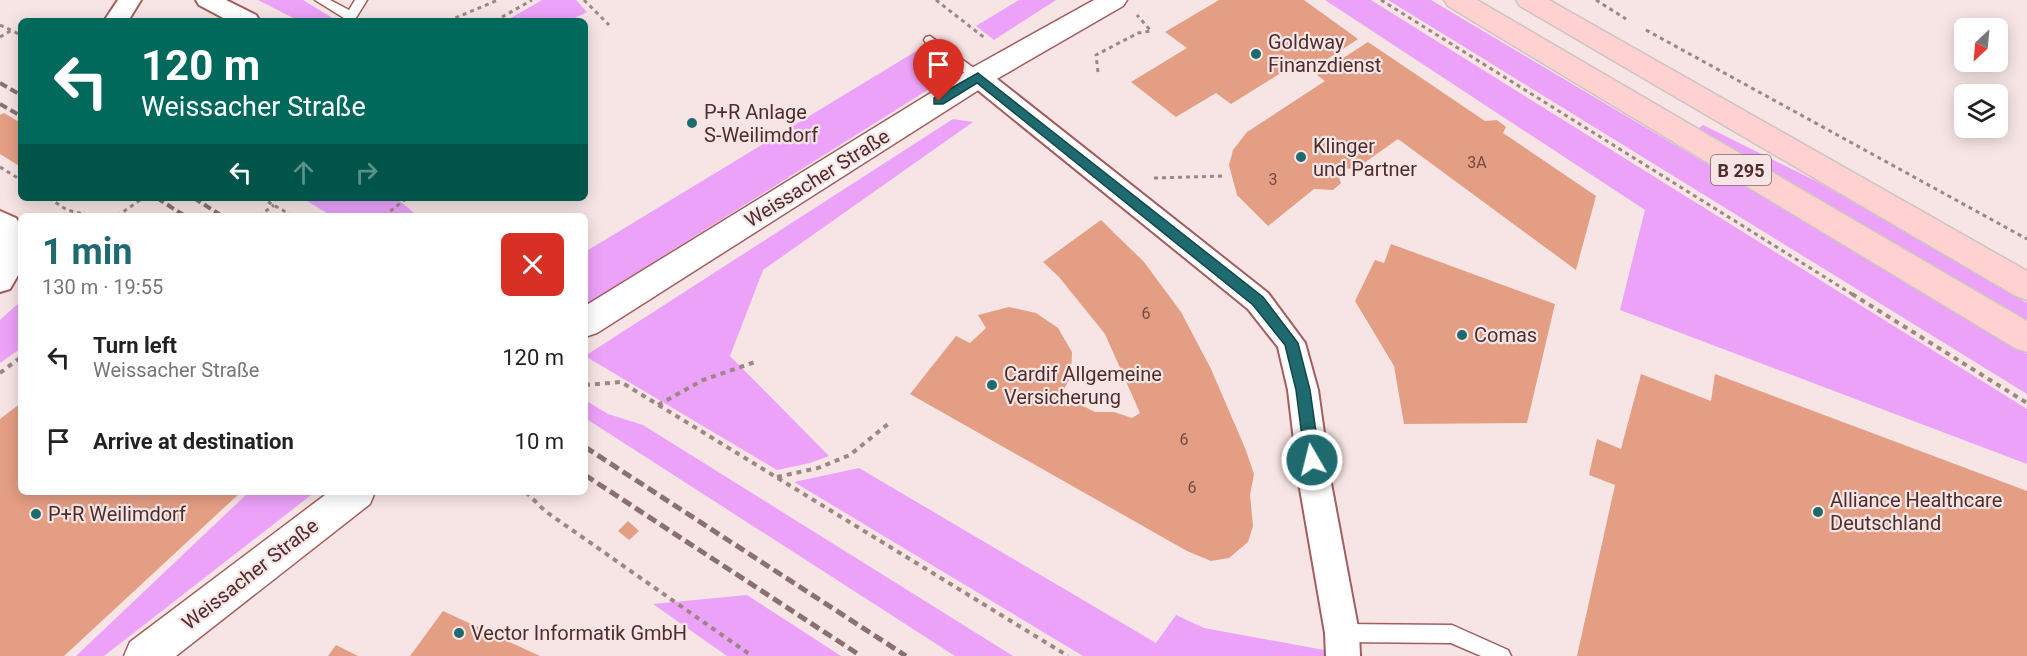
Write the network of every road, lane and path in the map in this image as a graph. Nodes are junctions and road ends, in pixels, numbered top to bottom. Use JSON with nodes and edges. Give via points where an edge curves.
{"nodes":[{"id":1,"x":130,"y":0,"type":"edge"},
{"id":2,"x":207,"y":0,"type":"edge"},
{"id":3,"x":321,"y":0,"type":"edge"},
{"id":4,"x":361,"y":0,"type":"edge"},
{"id":5,"x":498,"y":0,"type":"edge"},
{"id":6,"x":532,"y":0,"type":"edge"},
{"id":7,"x":585,"y":0,"type":"edge"},
{"id":8,"x":936,"y":0,"type":"edge"},
{"id":9,"x":1381,"y":0,"type":"edge"},
{"id":10,"x":1457,"y":0,"type":"edge"},
{"id":11,"x":1529,"y":0,"type":"edge"},
{"id":12,"x":1596,"y":0,"type":"edge"},
{"id":13,"x":1602,"y":2,"type":"edge"},
{"id":14,"x":1124,"y":6,"type":"edge"},
{"id":15,"x":118,"y":18,"type":"edge"},
{"id":16,"x":242,"y":18,"type":"edge"},
{"id":17,"x":348,"y":18,"type":"edge"},
{"id":18,"x":350,"y":18,"type":"edge"},
{"id":19,"x":455,"y":18,"type":"edge"},
{"id":20,"x":500,"y":18,"type":"edge"},
{"id":21,"x":1627,"y":20,"type":"dead end"},
{"id":22,"x":0,"y":25,"type":"edge"},
{"id":23,"x":609,"y":25,"type":"dead end"},
{"id":24,"x":1637,"y":26,"type":"dead end"},
{"id":25,"x":12,"y":30,"type":"junction"},
{"id":26,"x":18,"y":33,"type":"edge"},
{"id":27,"x":0,"y":37,"type":"edge"},
{"id":28,"x":930,"y":40,"type":"dead end"},
{"id":29,"x":1011,"y":57,"type":"junction"},
{"id":30,"x":1098,"y":72,"type":"dead end"},
{"id":31,"x":978,"y":77,"type":"junction"},
{"id":32,"x":0,"y":167,"type":"edge"},
{"id":33,"x":1225,"y":176,"type":"dead end"},
{"id":34,"x":18,"y":178,"type":"edge"},
{"id":35,"x":1105,"y":179,"type":"junction"},
{"id":36,"x":54,"y":201,"type":"edge"},
{"id":37,"x":139,"y":201,"type":"edge"},
{"id":38,"x":267,"y":201,"type":"edge"},
{"id":39,"x":403,"y":201,"type":"edge"},
{"id":40,"x":274,"y":205,"type":"junction"},
{"id":41,"x":80,"y":213,"type":"edge"},
{"id":42,"x":121,"y":213,"type":"edge"},
{"id":43,"x":263,"y":213,"type":"edge"},
{"id":44,"x":288,"y":213,"type":"edge"},
{"id":45,"x":388,"y":213,"type":"edge"},
{"id":46,"x":0,"y":221,"type":"edge"},
{"id":47,"x":2027,"y":239,"type":"edge"},
{"id":48,"x":0,"y":281,"type":"edge"},
{"id":49,"x":2027,"y":287,"type":"edge"},
{"id":50,"x":588,"y":321,"type":"edge"},
{"id":51,"x":2027,"y":338,"type":"edge"},
{"id":52,"x":18,"y":359,"type":"edge"},
{"id":53,"x":755,"y":362,"type":"dead end"},
{"id":54,"x":0,"y":373,"type":"edge"},
{"id":55,"x":588,"y":385,"type":"edge"},
{"id":56,"x":2027,"y":403,"type":"edge"},
{"id":57,"x":658,"y":405,"type":"junction"},
{"id":58,"x":888,"y":424,"type":"dead end"},
{"id":59,"x":776,"y":478,"type":"junction"},
{"id":60,"x":353,"y":495,"type":"edge"},
{"id":61,"x":529,"y":495,"type":"edge"},
{"id":62,"x":1342,"y":644,"type":"edge"},
{"id":63,"x":144,"y":656,"type":"edge"},
{"id":64,"x":752,"y":656,"type":"edge"},
{"id":65,"x":1068,"y":656,"type":"edge"},
{"id":66,"x":1502,"y":656,"type":"edge"}],
"edges":[{"from":1,"to":15,"type":"street"},
{"from":2,"to":16,"type":"street"},
{"from":3,"to":17,"type":"lane"},
{"from":4,"to":18,"type":"lane"},
{"from":5,"to":19,"type":"path"},
{"from":6,"to":20,"type":"path"},
{"from":7,"to":23,"type":"path"},
{"from":8,"to":29,"type":"path"},
{"from":9,"to":56,"type":"path"},
{"from":10,"to":51,"type":"main road","number":"B 295"},
{"from":11,"to":49,"type":"main road","number":"B 295"},
{"from":12,"to":13,"type":"path"},
{"from":13,"to":21,"type":"path"},
{"from":14,"to":29,"type":"street","name":"Weissacher Straße"},
{"from":14,"to":30,"type":"path","via":[[1151,31],[1138,33],[1096,55]]},
{"from":22,"to":25,"type":"path"},
{"from":24,"to":47,"type":"path"},
{"from":25,"to":26,"type":"path"},
{"from":25,"to":27,"type":"path"},
{"from":28,"to":31,"type":"lane"},
{"from":29,"to":31,"type":"street","name":"Weissacher Straße"},
{"from":31,"to":35,"type":"street"},
{"from":31,"to":50,"type":"street","name":"Weissacher Straße"},
{"from":32,"to":34,"type":"path"},
{"from":33,"to":35,"type":"path"},
{"from":35,"to":62,"type":"street","via":[[1258,301],[1292,343],[1303,390]]},
{"from":36,"to":41,"type":"path"},
{"from":37,"to":42,"type":"path"},
{"from":38,"to":40,"type":"path"},
{"from":39,"to":45,"type":"path"},
{"from":40,"to":43,"type":"path"},
{"from":40,"to":44,"type":"path"},
{"from":46,"to":48,"type":"street","via":[[7,225],[14,245],[14,259]]},
{"from":52,"to":54,"type":"path"},
{"from":53,"to":57,"type":"path","via":[[704,380]]},
{"from":55,"to":57,"type":"path","via":[[621,382]]},
{"from":57,"to":59,"type":"path"},
{"from":58,"to":59,"type":"path","via":[[850,454],[818,468]]},
{"from":59,"to":65,"type":"path"},
{"from":60,"to":63,"type":"street","name":"Weissacher Straße"},
{"from":61,"to":64,"type":"path","via":[[545,511]]},
{"from":62,"to":66,"type":"lane","via":[[1452,634]]}]}
